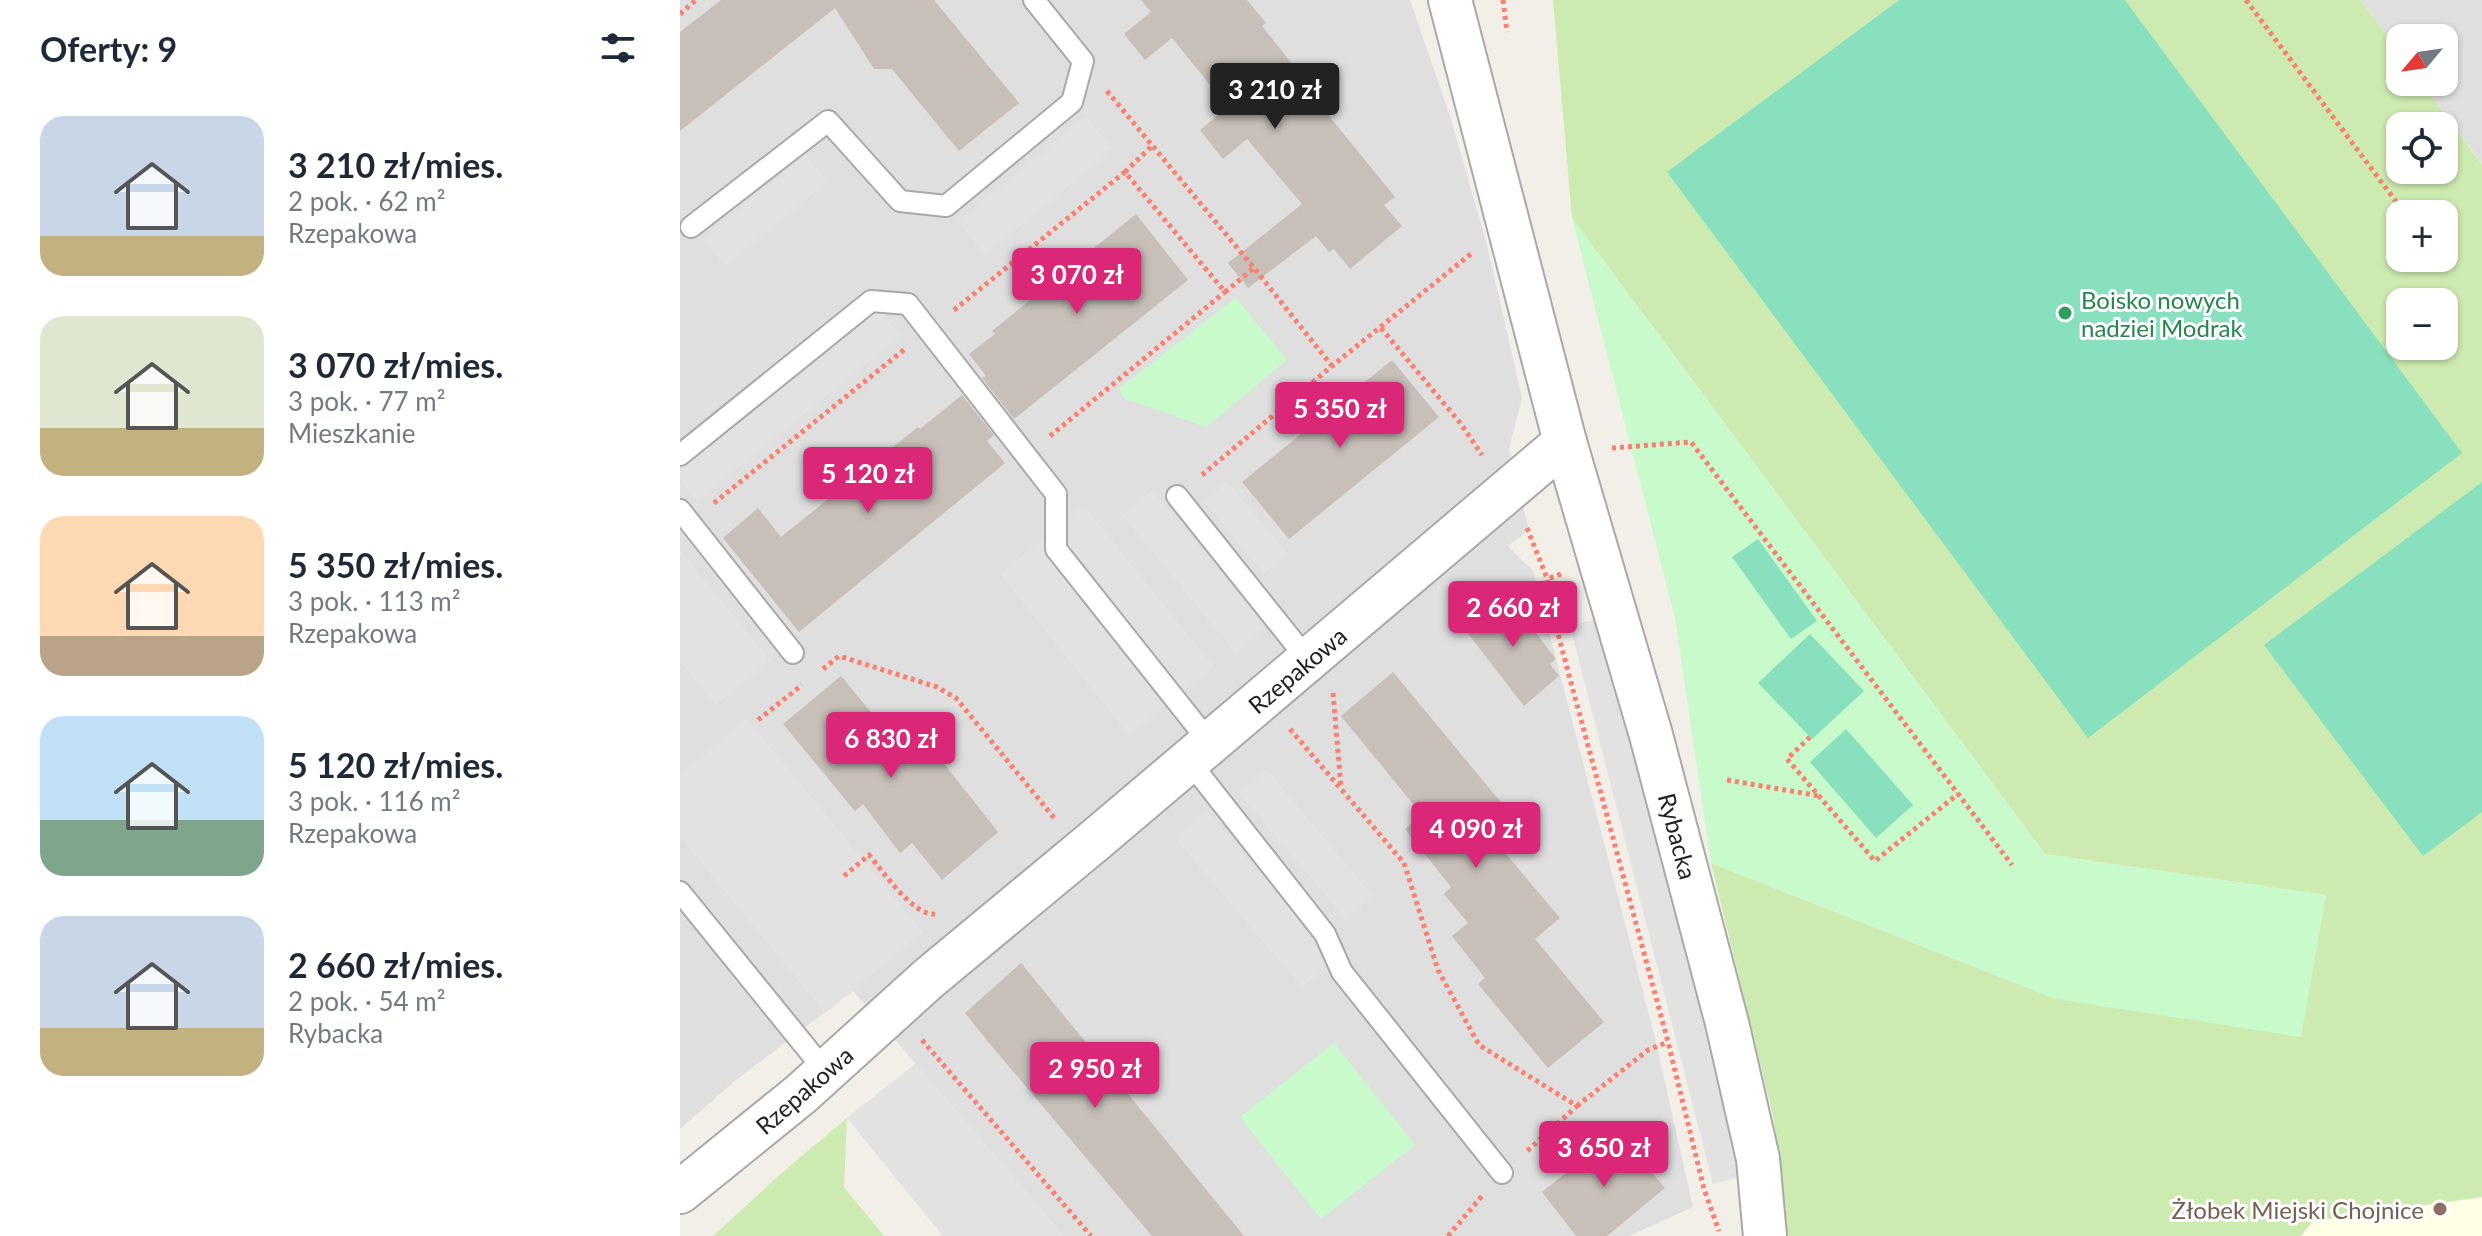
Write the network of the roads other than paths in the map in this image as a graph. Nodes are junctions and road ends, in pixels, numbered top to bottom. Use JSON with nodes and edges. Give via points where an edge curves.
{"nodes":[{"id":1,"x":1034,"y":0,"type":"edge"},
{"id":2,"x":1450,"y":0,"type":"edge"},
{"id":3,"x":691,"y":227,"type":"dead end"},
{"id":4,"x":1565,"y":442,"type":"junction"},
{"id":5,"x":680,"y":455,"type":"edge"},
{"id":6,"x":1177,"y":496,"type":"road end"},
{"id":7,"x":686,"y":516,"type":"edge"},
{"id":8,"x":793,"y":653,"type":"dead end"},
{"id":9,"x":1321,"y":676,"type":"junction"},
{"id":10,"x":1200,"y":752,"type":"junction"},
{"id":11,"x":680,"y":892,"type":"edge"},
{"id":12,"x":826,"y":1072,"type":"junction"},
{"id":13,"x":1502,"y":1173,"type":"road end"},
{"id":14,"x":680,"y":1192,"type":"edge"},
{"id":15,"x":1765,"y":1236,"type":"edge"}],
"edges":[{"from":1,"to":3,"type":"lane","via":[[1083,61],[1072,102],[946,206],[900,201],[828,121]]},
{"from":2,"to":4,"type":"street"},
{"from":4,"to":9,"type":"street","name":"Rzepakowa","via":[[1506,492]]},
{"from":4,"to":15,"type":"street","name":"Rybacka","via":[[1651,735],[1727,1023],[1758,1159]]},
{"from":5,"to":10,"type":"lane","via":[[871,301],[908,304],[1056,494],[1056,549]]},
{"from":6,"to":9,"type":"lane"},
{"from":7,"to":8,"type":"lane"},
{"from":9,"to":10,"type":"street","name":"Rzepakowa"},
{"from":10,"to":12,"type":"street","name":"Rzepakowa","via":[[928,979]]},
{"from":10,"to":13,"type":"lane","via":[[1325,934],[1342,972]]},
{"from":11,"to":12,"type":"lane"},
{"from":12,"to":14,"type":"street","name":"Rzepakowa"}]}
